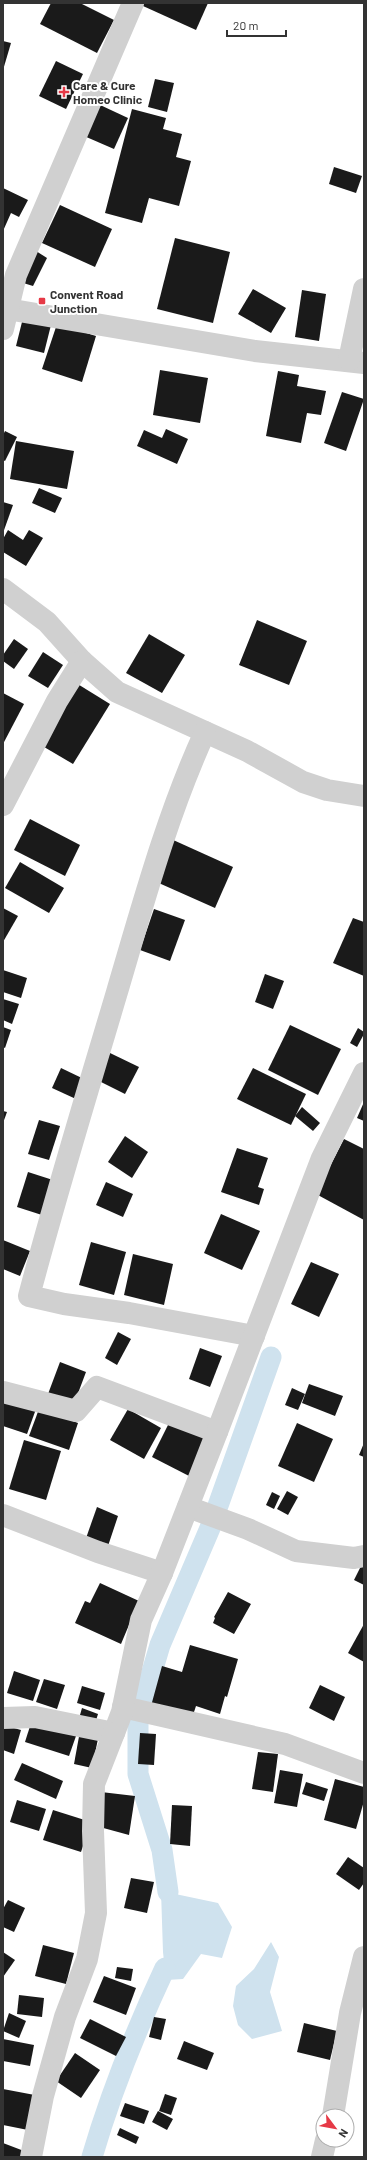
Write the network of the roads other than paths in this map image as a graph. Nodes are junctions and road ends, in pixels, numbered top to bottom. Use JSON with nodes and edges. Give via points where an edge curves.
{"nodes":[{"id":1,"x":133,"y":3,"type":"edge"},
{"id":2,"x":10,"y":273,"type":"edge"},
{"id":3,"x":364,"y":289,"type":"edge"},
{"id":4,"x":5,"y":319,"type":"edge"},
{"id":5,"x":356,"y":361,"type":"edge"},
{"id":6,"x":3,"y":589,"type":"edge"},
{"id":7,"x":82,"y":661,"type":"junction"},
{"id":8,"x":205,"y":732,"type":"junction"},
{"id":9,"x":364,"y":796,"type":"edge"},
{"id":10,"x":3,"y":805,"type":"edge"},
{"id":11,"x":364,"y":1073,"type":"edge"},
{"id":12,"x":254,"y":1336,"type":"junction"},
{"id":13,"x":3,"y":1392,"type":"edge"},
{"id":14,"x":217,"y":1432,"type":"junction"},
{"id":15,"x":188,"y":1507,"type":"junction"},
{"id":16,"x":3,"y":1515,"type":"edge"},
{"id":17,"x":364,"y":1556,"type":"edge"},
{"id":18,"x":162,"y":1573,"type":"junction"},
{"id":19,"x":135,"y":1710,"type":"junction"},
{"id":20,"x":3,"y":1718,"type":"edge"},
{"id":21,"x":114,"y":1733,"type":"junction"},
{"id":22,"x":364,"y":1773,"type":"edge"},
{"id":23,"x":364,"y":1957,"type":"edge"},
{"id":24,"x":333,"y":2108,"type":"edge"},
{"id":25,"x":31,"y":2157,"type":"edge"}],
"edges":[{"from":1,"to":2,"type":"street"},
{"from":2,"to":4,"type":"street"},
{"from":3,"to":5,"type":"street"},
{"from":4,"to":5,"type":"street","via":[[255,351]]},
{"from":6,"to":7,"type":"street","via":[[47,622]]},
{"from":7,"to":8,"type":"street","via":[[117,692]]},
{"from":7,"to":10,"type":"street","via":[[57,701]]},
{"from":8,"to":9,"type":"street","via":[[304,782],[326,790]]},
{"from":8,"to":12,"type":"street","via":[[160,848],[56,1195],[29,1296]]},
{"from":11,"to":12,"type":"street","via":[[322,1158]]},
{"from":12,"to":14,"type":"street"},
{"from":13,"to":14,"type":"street","via":[[76,1411],[97,1387]]},
{"from":14,"to":15,"type":"street"},
{"from":15,"to":17,"type":"street","via":[[296,1550],[354,1558]]},
{"from":15,"to":18,"type":"street"},
{"from":16,"to":18,"type":"street","via":[[98,1552]]},
{"from":18,"to":19,"type":"street","via":[[141,1620]]},
{"from":19,"to":21,"type":"street"},
{"from":19,"to":22,"type":"street","via":[[284,1744]]},
{"from":20,"to":21,"type":"street","via":[[35,1717]]},
{"from":21,"to":25,"type":"street","via":[[94,1784],[96,1914],[88,1951],[43,2096]]},
{"from":23,"to":24,"type":"street","via":[[350,2013]]}]}
